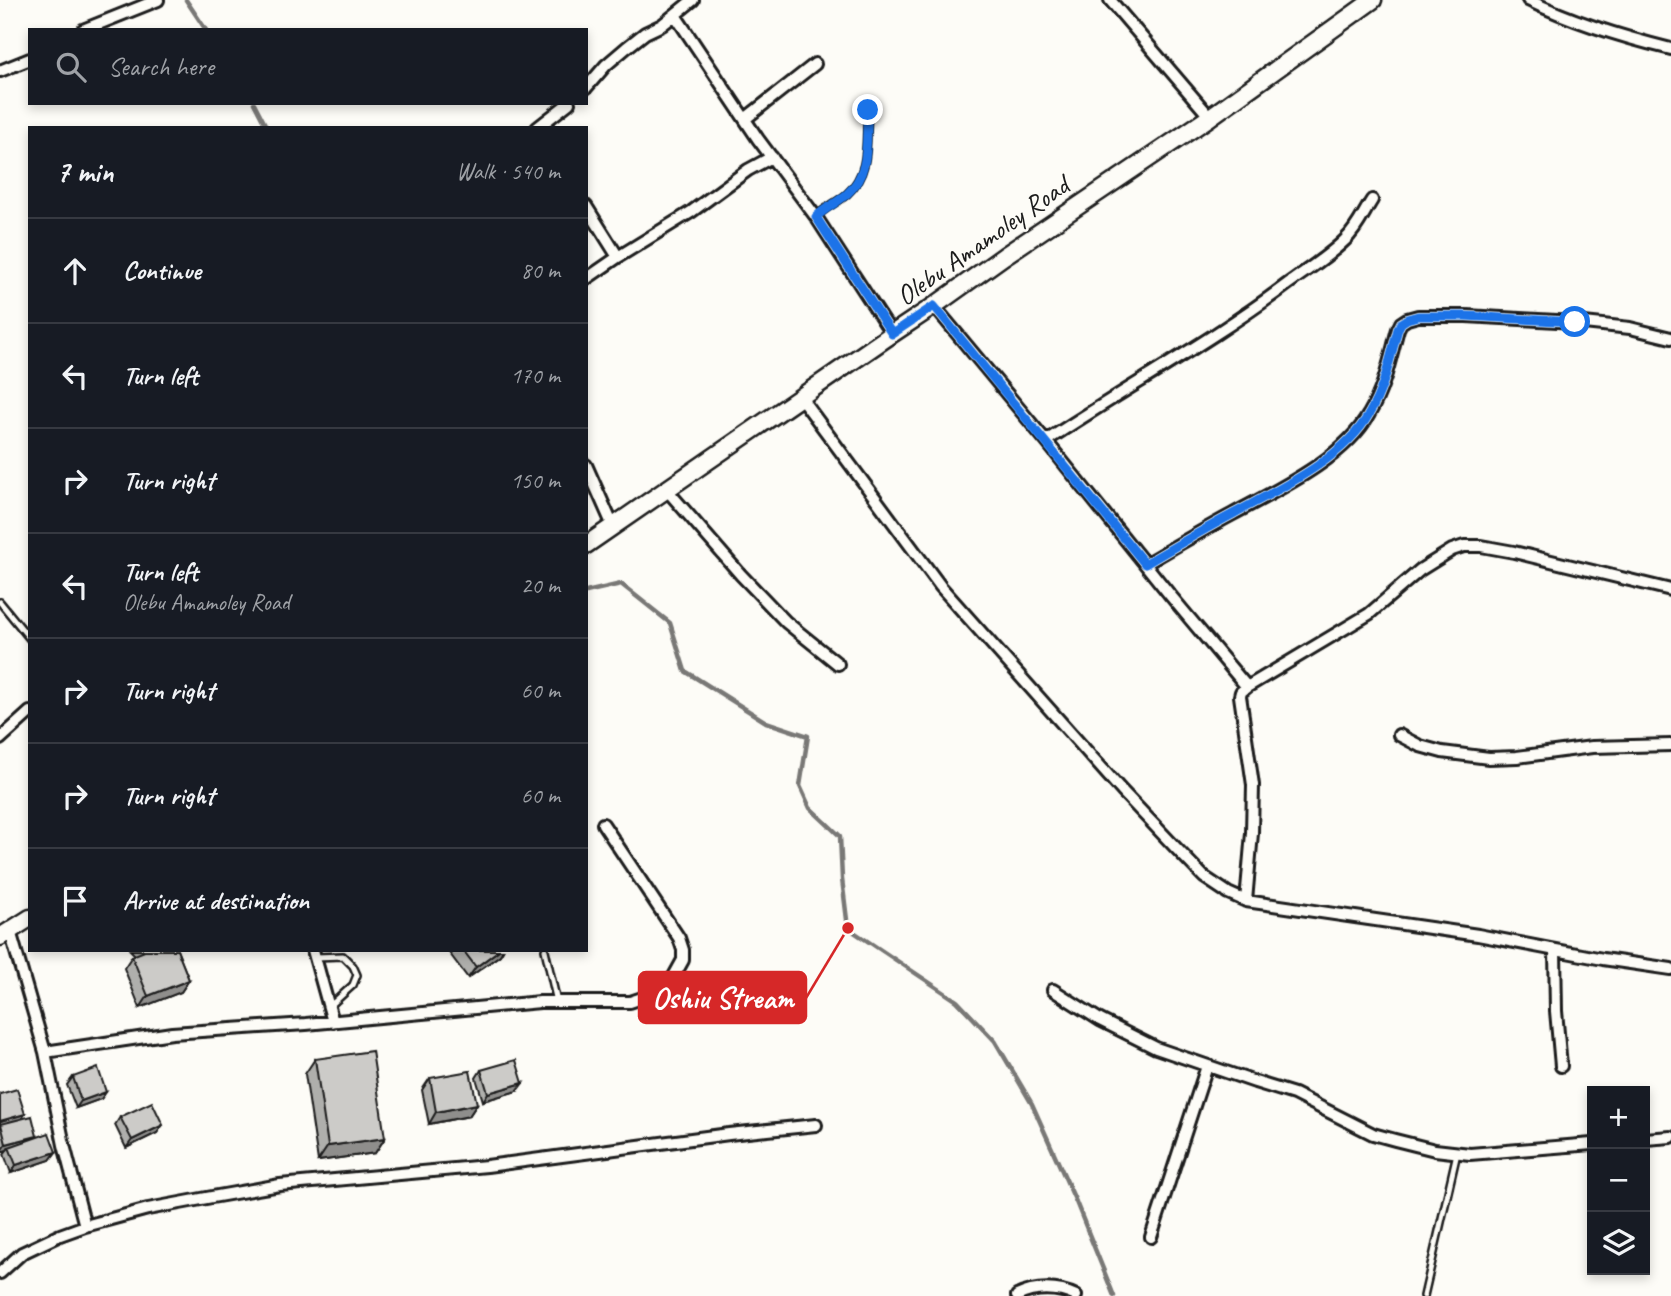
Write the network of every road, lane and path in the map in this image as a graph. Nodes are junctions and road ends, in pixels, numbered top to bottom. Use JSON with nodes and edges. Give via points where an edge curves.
{"nodes":[{"id":1,"x":158,"y":0,"type":"edge"},
{"id":2,"x":693,"y":0,"type":"edge"},
{"id":3,"x":1110,"y":0,"type":"edge"},
{"id":4,"x":1373,"y":0,"type":"edge"},
{"id":5,"x":1528,"y":0,"type":"edge"},
{"id":6,"x":675,"y":15,"type":"junction"},
{"id":7,"x":88,"y":28,"type":"edge"},
{"id":8,"x":1671,"y":50,"type":"edge"},
{"id":9,"x":28,"y":60,"type":"edge"},
{"id":10,"x":816,"y":64,"type":"dead end"},
{"id":11,"x":0,"y":71,"type":"edge"},
{"id":12,"x":588,"y":86,"type":"edge"},
{"id":13,"x":566,"y":105,"type":"edge"},
{"id":14,"x":868,"y":110,"type":"dead end"},
{"id":15,"x":1210,"y":117,"type":"junction"},
{"id":16,"x":745,"y":119,"type":"junction"},
{"id":17,"x":540,"y":126,"type":"edge"},
{"id":18,"x":772,"y":157,"type":"junction"},
{"id":19,"x":1372,"y":200,"type":"dead end"},
{"id":20,"x":588,"y":209,"type":"edge"},
{"id":21,"x":816,"y":217,"type":"junction"},
{"id":22,"x":618,"y":257,"type":"junction"},
{"id":23,"x":588,"y":278,"type":"edge"},
{"id":24,"x":934,"y":306,"type":"junction"},
{"id":25,"x":892,"y":334,"type":"junction"},
{"id":26,"x":1671,"y":338,"type":"edge"},
{"id":27,"x":801,"y":398,"type":"junction"},
{"id":28,"x":1046,"y":441,"type":"junction"},
{"id":29,"x":588,"y":470,"type":"edge"},
{"id":30,"x":667,"y":490,"type":"junction"},
{"id":31,"x":613,"y":526,"type":"junction"},
{"id":32,"x":588,"y":544,"type":"edge"},
{"id":33,"x":1145,"y":564,"type":"junction"},
{"id":34,"x":1671,"y":590,"type":"edge"},
{"id":35,"x":0,"y":601,"type":"edge"},
{"id":36,"x":28,"y":636,"type":"edge"},
{"id":37,"x":838,"y":664,"type":"dead end"},
{"id":38,"x":1247,"y":687,"type":"junction"},
{"id":39,"x":28,"y":714,"type":"edge"},
{"id":40,"x":1399,"y":735,"type":"dead end"},
{"id":41,"x":0,"y":738,"type":"edge"},
{"id":42,"x":1671,"y":745,"type":"edge"},
{"id":43,"x":603,"y":824,"type":"dead end"},
{"id":44,"x":1246,"y":901,"type":"junction"},
{"id":45,"x":28,"y":919,"type":"edge"},
{"id":46,"x":5,"y":934,"type":"edge"},
{"id":47,"x":1555,"y":950,"type":"junction"},
{"id":48,"x":546,"y":952,"type":"edge"},
{"id":49,"x":314,"y":954,"type":"edge"},
{"id":50,"x":1671,"y":969,"type":"edge"},
{"id":51,"x":1054,"y":990,"type":"dead end"},
{"id":52,"x":558,"y":1002,"type":"junction"},
{"id":53,"x":330,"y":1006,"type":"junction"},
{"id":54,"x":333,"y":1022,"type":"junction"},
{"id":55,"x":45,"y":1052,"type":"junction"},
{"id":56,"x":1207,"y":1066,"type":"junction"},
{"id":57,"x":1561,"y":1066,"type":"dead end"},
{"id":58,"x":816,"y":1125,"type":"dead end"},
{"id":59,"x":1671,"y":1137,"type":"edge"},
{"id":60,"x":1650,"y":1139,"type":"edge"},
{"id":61,"x":1587,"y":1144,"type":"edge"},
{"id":62,"x":1457,"y":1153,"type":"junction"},
{"id":63,"x":85,"y":1226,"type":"junction"},
{"id":64,"x":1151,"y":1237,"type":"dead end"},
{"id":65,"x":0,"y":1273,"type":"edge"},
{"id":66,"x":1017,"y":1296,"type":"edge"},
{"id":67,"x":1076,"y":1296,"type":"edge"},
{"id":68,"x":1424,"y":1296,"type":"edge"}],
"edges":[{"from":1,"to":7,"type":"street"},
{"from":2,"to":6,"type":"street"},
{"from":3,"to":15,"type":"street"},
{"from":4,"to":15,"type":"street","name":"Olebu Amamoley Road"},
{"from":5,"to":8,"type":"street"},
{"from":6,"to":12,"type":"street","via":[[625,48]]},
{"from":6,"to":16,"type":"street"},
{"from":9,"to":11,"type":"street"},
{"from":10,"to":16,"type":"street"},
{"from":13,"to":17,"type":"street"},
{"from":14,"to":21,"type":"lane","via":[[859,181]]},
{"from":15,"to":24,"type":"street","name":"Olebu Amamoley Road"},
{"from":16,"to":18,"type":"street"},
{"from":18,"to":21,"type":"street"},
{"from":18,"to":22,"type":"street"},
{"from":19,"to":28,"type":"street","via":[[1345,241],[1270,297]]},
{"from":20,"to":22,"type":"street"},
{"from":21,"to":25,"type":"street"},
{"from":22,"to":23,"type":"street"},
{"from":24,"to":25,"type":"street","name":"Olebu Amamoley Road"},
{"from":24,"to":28,"type":"street"},
{"from":25,"to":27,"type":"street","name":"Olebu Amamoley Road"},
{"from":26,"to":33,"type":"street","via":[[1575,322],[1465,316],[1407,319],[1398,329],[1378,395],[1355,435],[1318,465]]},
{"from":27,"to":30,"type":"street","name":"Olebu Amamoley Road"},
{"from":27,"to":44,"type":"street","via":[[950,598],[1204,877]]},
{"from":28,"to":33,"type":"street"},
{"from":29,"to":31,"type":"street"},
{"from":30,"to":31,"type":"street","name":"Olebu Amamoley Road"},
{"from":30,"to":37,"type":"street","via":[[786,622]]},
{"from":31,"to":32,"type":"street","name":"Olebu Amamoley Road"},
{"from":33,"to":38,"type":"street"},
{"from":34,"to":38,"type":"street","via":[[1514,552],[1464,546],[1420,570],[1369,614]]},
{"from":35,"to":36,"type":"lane"},
{"from":38,"to":44,"type":"street","via":[[1240,696],[1253,785]]},
{"from":39,"to":41,"type":"street"},
{"from":40,"to":42,"type":"street","via":[[1442,752],[1489,758],[1592,747]]},
{"from":43,"to":52,"type":"street","via":[[679,938],[683,960],[673,978],[651,995],[630,1002]]},
{"from":44,"to":47,"type":"street","via":[[1478,934]]},
{"from":45,"to":46,"type":"street"},
{"from":46,"to":55,"type":"street"},
{"from":47,"to":50,"type":"street"},
{"from":47,"to":57,"type":"street"},
{"from":48,"to":52,"type":"lane"},
{"from":49,"to":53,"type":"street"},
{"from":49,"to":53,"type":"lane","via":[[343,956],[357,975],[353,985]]},
{"from":51,"to":56,"type":"street","via":[[1156,1048]]},
{"from":52,"to":54,"type":"street"},
{"from":53,"to":54,"type":"street"},
{"from":54,"to":55,"type":"street","via":[[172,1033]]},
{"from":55,"to":63,"type":"street"},
{"from":56,"to":62,"type":"street","via":[[1294,1094],[1373,1134]]},
{"from":56,"to":64,"type":"street"},
{"from":58,"to":63,"type":"street","via":[[487,1166],[280,1185],[148,1209]]},
{"from":59,"to":60,"type":"street"},
{"from":61,"to":62,"type":"street"},
{"from":62,"to":68,"type":"lane"},
{"from":63,"to":65,"type":"street","via":[[22,1253]]},
{"from":66,"to":67,"type":"street","via":[[1049,1289]]}]}
